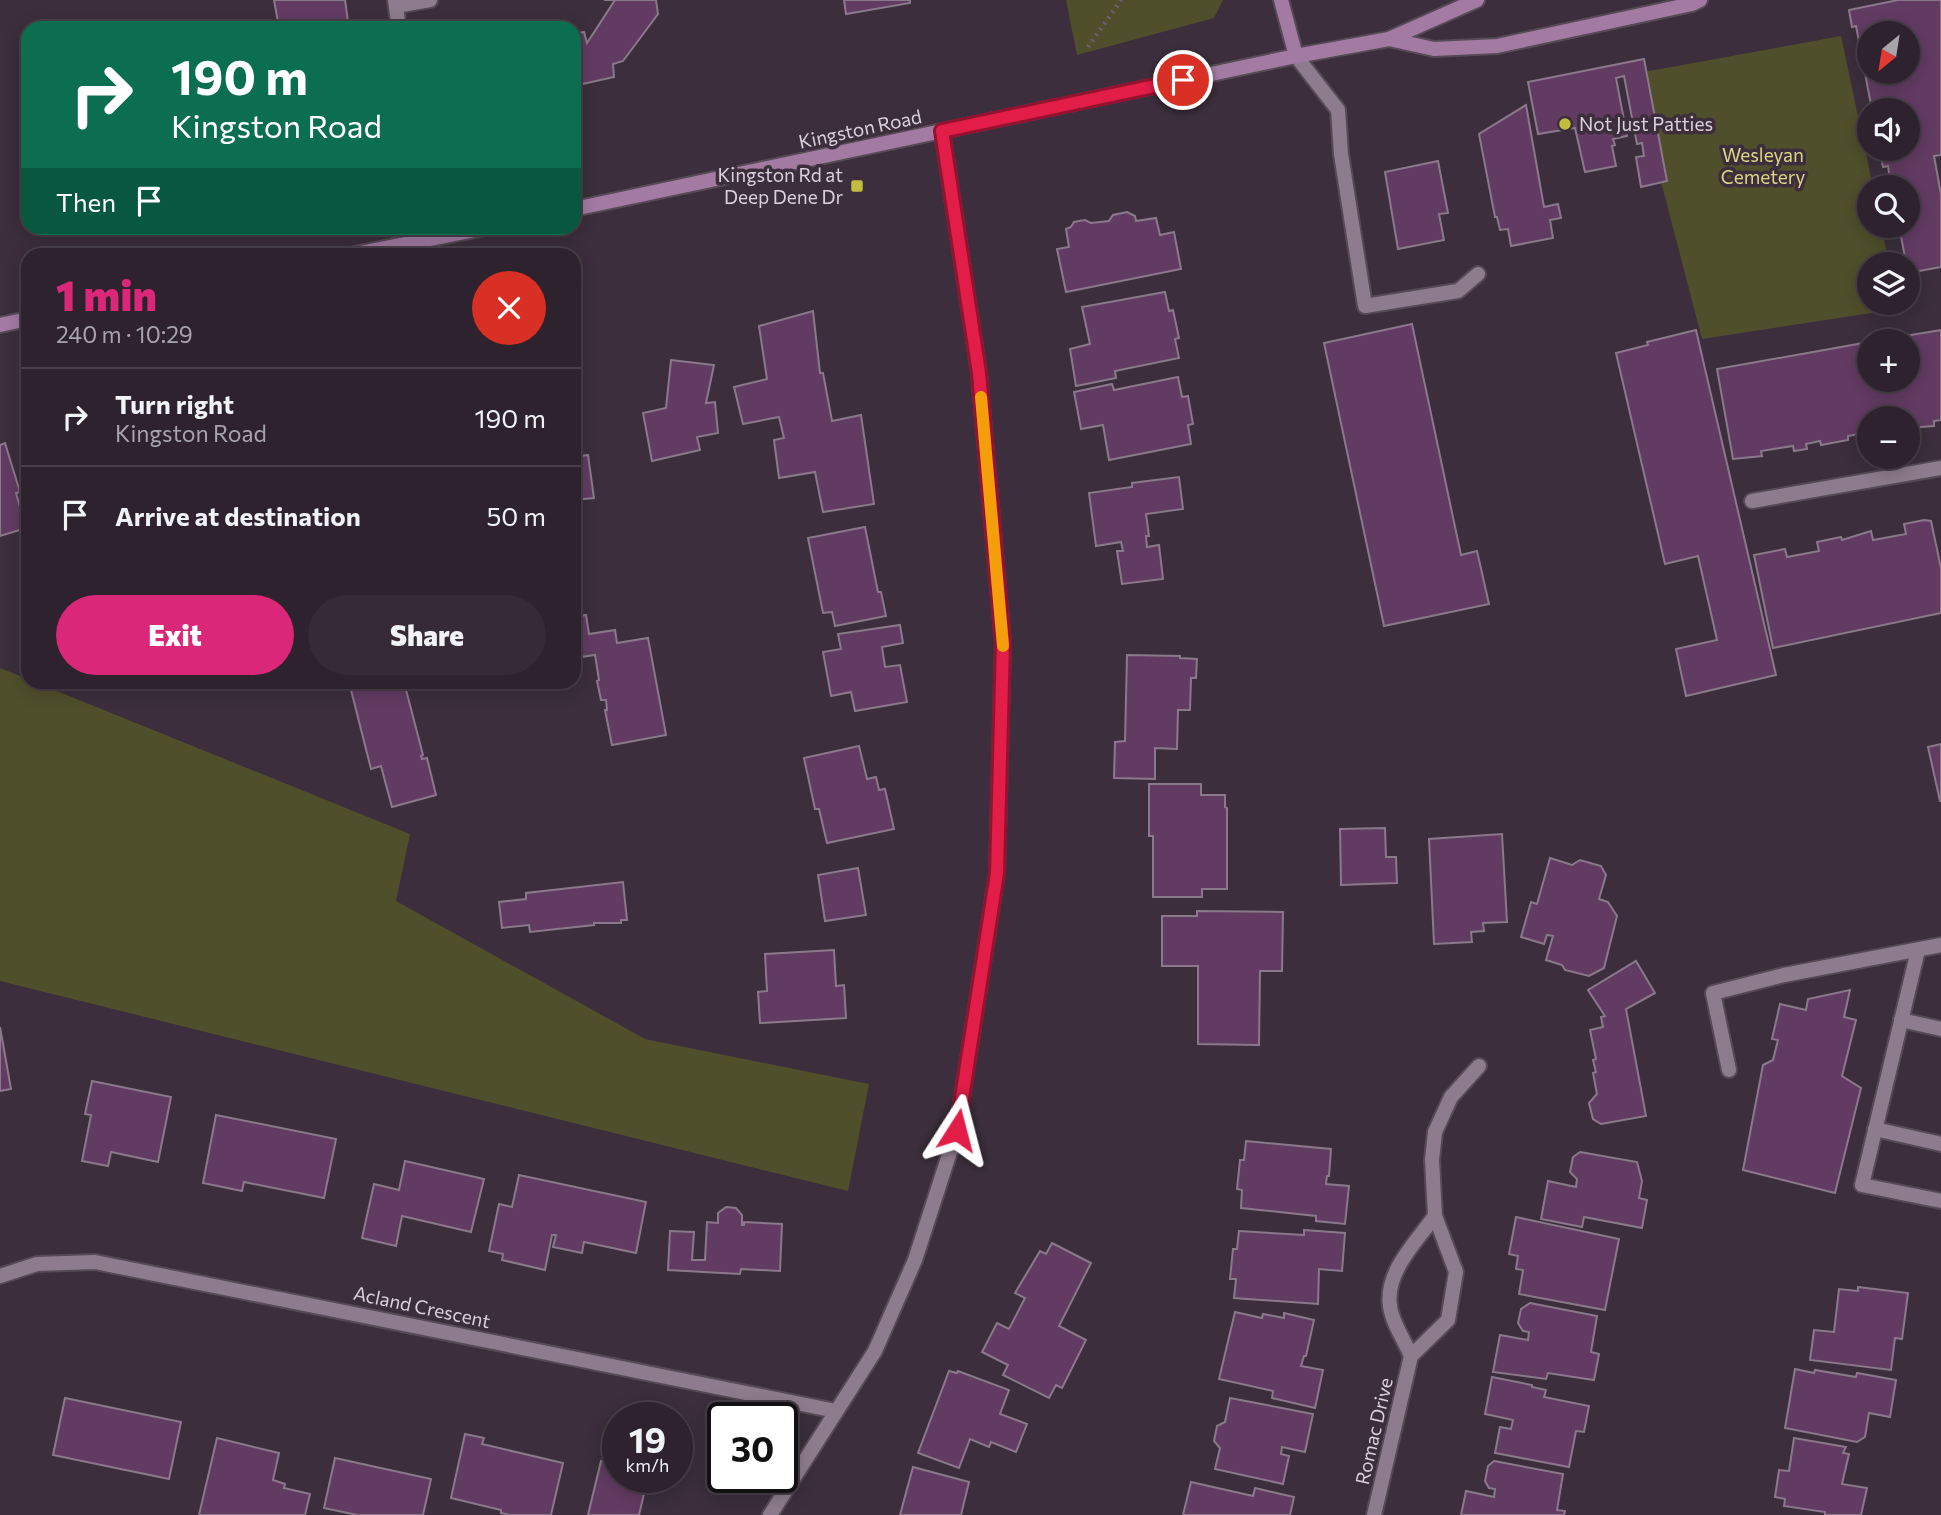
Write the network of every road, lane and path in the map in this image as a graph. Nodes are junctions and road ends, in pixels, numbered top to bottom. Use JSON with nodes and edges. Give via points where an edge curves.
{"nodes":[{"id":1,"x":430,"y":0,"type":"edge"},
{"id":2,"x":1121,"y":0,"type":"edge"},
{"id":3,"x":1281,"y":0,"type":"edge"},
{"id":4,"x":1477,"y":0,"type":"edge"},
{"id":5,"x":1669,"y":0,"type":"edge"},
{"id":6,"x":1696,"y":2,"type":"edge"},
{"id":7,"x":396,"y":3,"type":"edge"},
{"id":8,"x":398,"y":21,"type":"edge"},
{"id":9,"x":1389,"y":38,"type":"junction"},
{"id":10,"x":1088,"y":47,"type":"dead end"},
{"id":11,"x":1296,"y":56,"type":"junction"},
{"id":12,"x":942,"y":131,"type":"junction"},
{"id":13,"x":581,"y":208,"type":"edge"},
{"id":14,"x":423,"y":235,"type":"edge"},
{"id":15,"x":389,"y":248,"type":"edge"},
{"id":16,"x":1478,"y":274,"type":"dead end"},
{"id":17,"x":21,"y":320,"type":"edge"},
{"id":18,"x":0,"y":325,"type":"edge"},
{"id":19,"x":1941,"y":468,"type":"edge"},
{"id":20,"x":1752,"y":501,"type":"dead end"},
{"id":21,"x":1941,"y":945,"type":"edge"},
{"id":22,"x":1918,"y":950,"type":"junction"},
{"id":23,"x":1901,"y":1020,"type":"junction"},
{"id":24,"x":1941,"y":1029,"type":"edge"},
{"id":25,"x":1479,"y":1066,"type":"dead end"},
{"id":26,"x":1730,"y":1070,"type":"dead end"},
{"id":27,"x":1875,"y":1129,"type":"junction"},
{"id":28,"x":1941,"y":1144,"type":"edge"},
{"id":29,"x":1941,"y":1201,"type":"edge"},
{"id":30,"x":1435,"y":1216,"type":"junction"},
{"id":31,"x":0,"y":1276,"type":"edge"},
{"id":32,"x":1411,"y":1356,"type":"junction"},
{"id":33,"x":836,"y":1411,"type":"junction"},
{"id":34,"x":770,"y":1515,"type":"edge"},
{"id":35,"x":1374,"y":1515,"type":"edge"}],
"edges":[{"from":1,"to":7,"type":"street"},
{"from":2,"to":10,"type":"path"},
{"from":3,"to":11,"type":"street"},
{"from":4,"to":9,"type":"street","name":"Kingston Road"},
{"from":5,"to":6,"type":"street"},
{"from":6,"to":9,"type":"street","via":[[1497,46],[1434,49]]},
{"from":7,"to":8,"type":"street"},
{"from":9,"to":11,"type":"street","name":"Kingston Road"},
{"from":11,"to":12,"type":"street","name":"Kingston Road"},
{"from":11,"to":16,"type":"street","via":[[1338,110],[1366,306],[1458,291]]},
{"from":12,"to":13,"type":"street","name":"Kingston Road"},
{"from":12,"to":33,"type":"street","via":[[979,373],[1003,643],[997,873],[957,1130],[915,1260],[875,1351]]},
{"from":14,"to":15,"type":"street"},
{"from":17,"to":18,"type":"street"},
{"from":19,"to":20,"type":"street"},
{"from":21,"to":22,"type":"street"},
{"from":22,"to":23,"type":"street"},
{"from":22,"to":26,"type":"street","via":[[1713,993]]},
{"from":23,"to":24,"type":"street"},
{"from":23,"to":27,"type":"street"},
{"from":25,"to":30,"type":"street","name":"Romac Drive","via":[[1451,1097],[1436,1132],[1432,1160]]},
{"from":27,"to":28,"type":"street"},
{"from":27,"to":29,"type":"street","via":[[1862,1185]]},
{"from":30,"to":32,"type":"street","name":"Romac Drive","via":[[1402,1259],[1392,1284],[1390,1307]]},
{"from":30,"to":32,"type":"street","name":"Romac Drive","via":[[1456,1272],[1448,1320]]},
{"from":31,"to":33,"type":"street","name":"Acland Crescent","via":[[37,1264],[95,1262]]},
{"from":32,"to":35,"type":"street","name":"Romac Drive"},
{"from":33,"to":34,"type":"street"}]}
